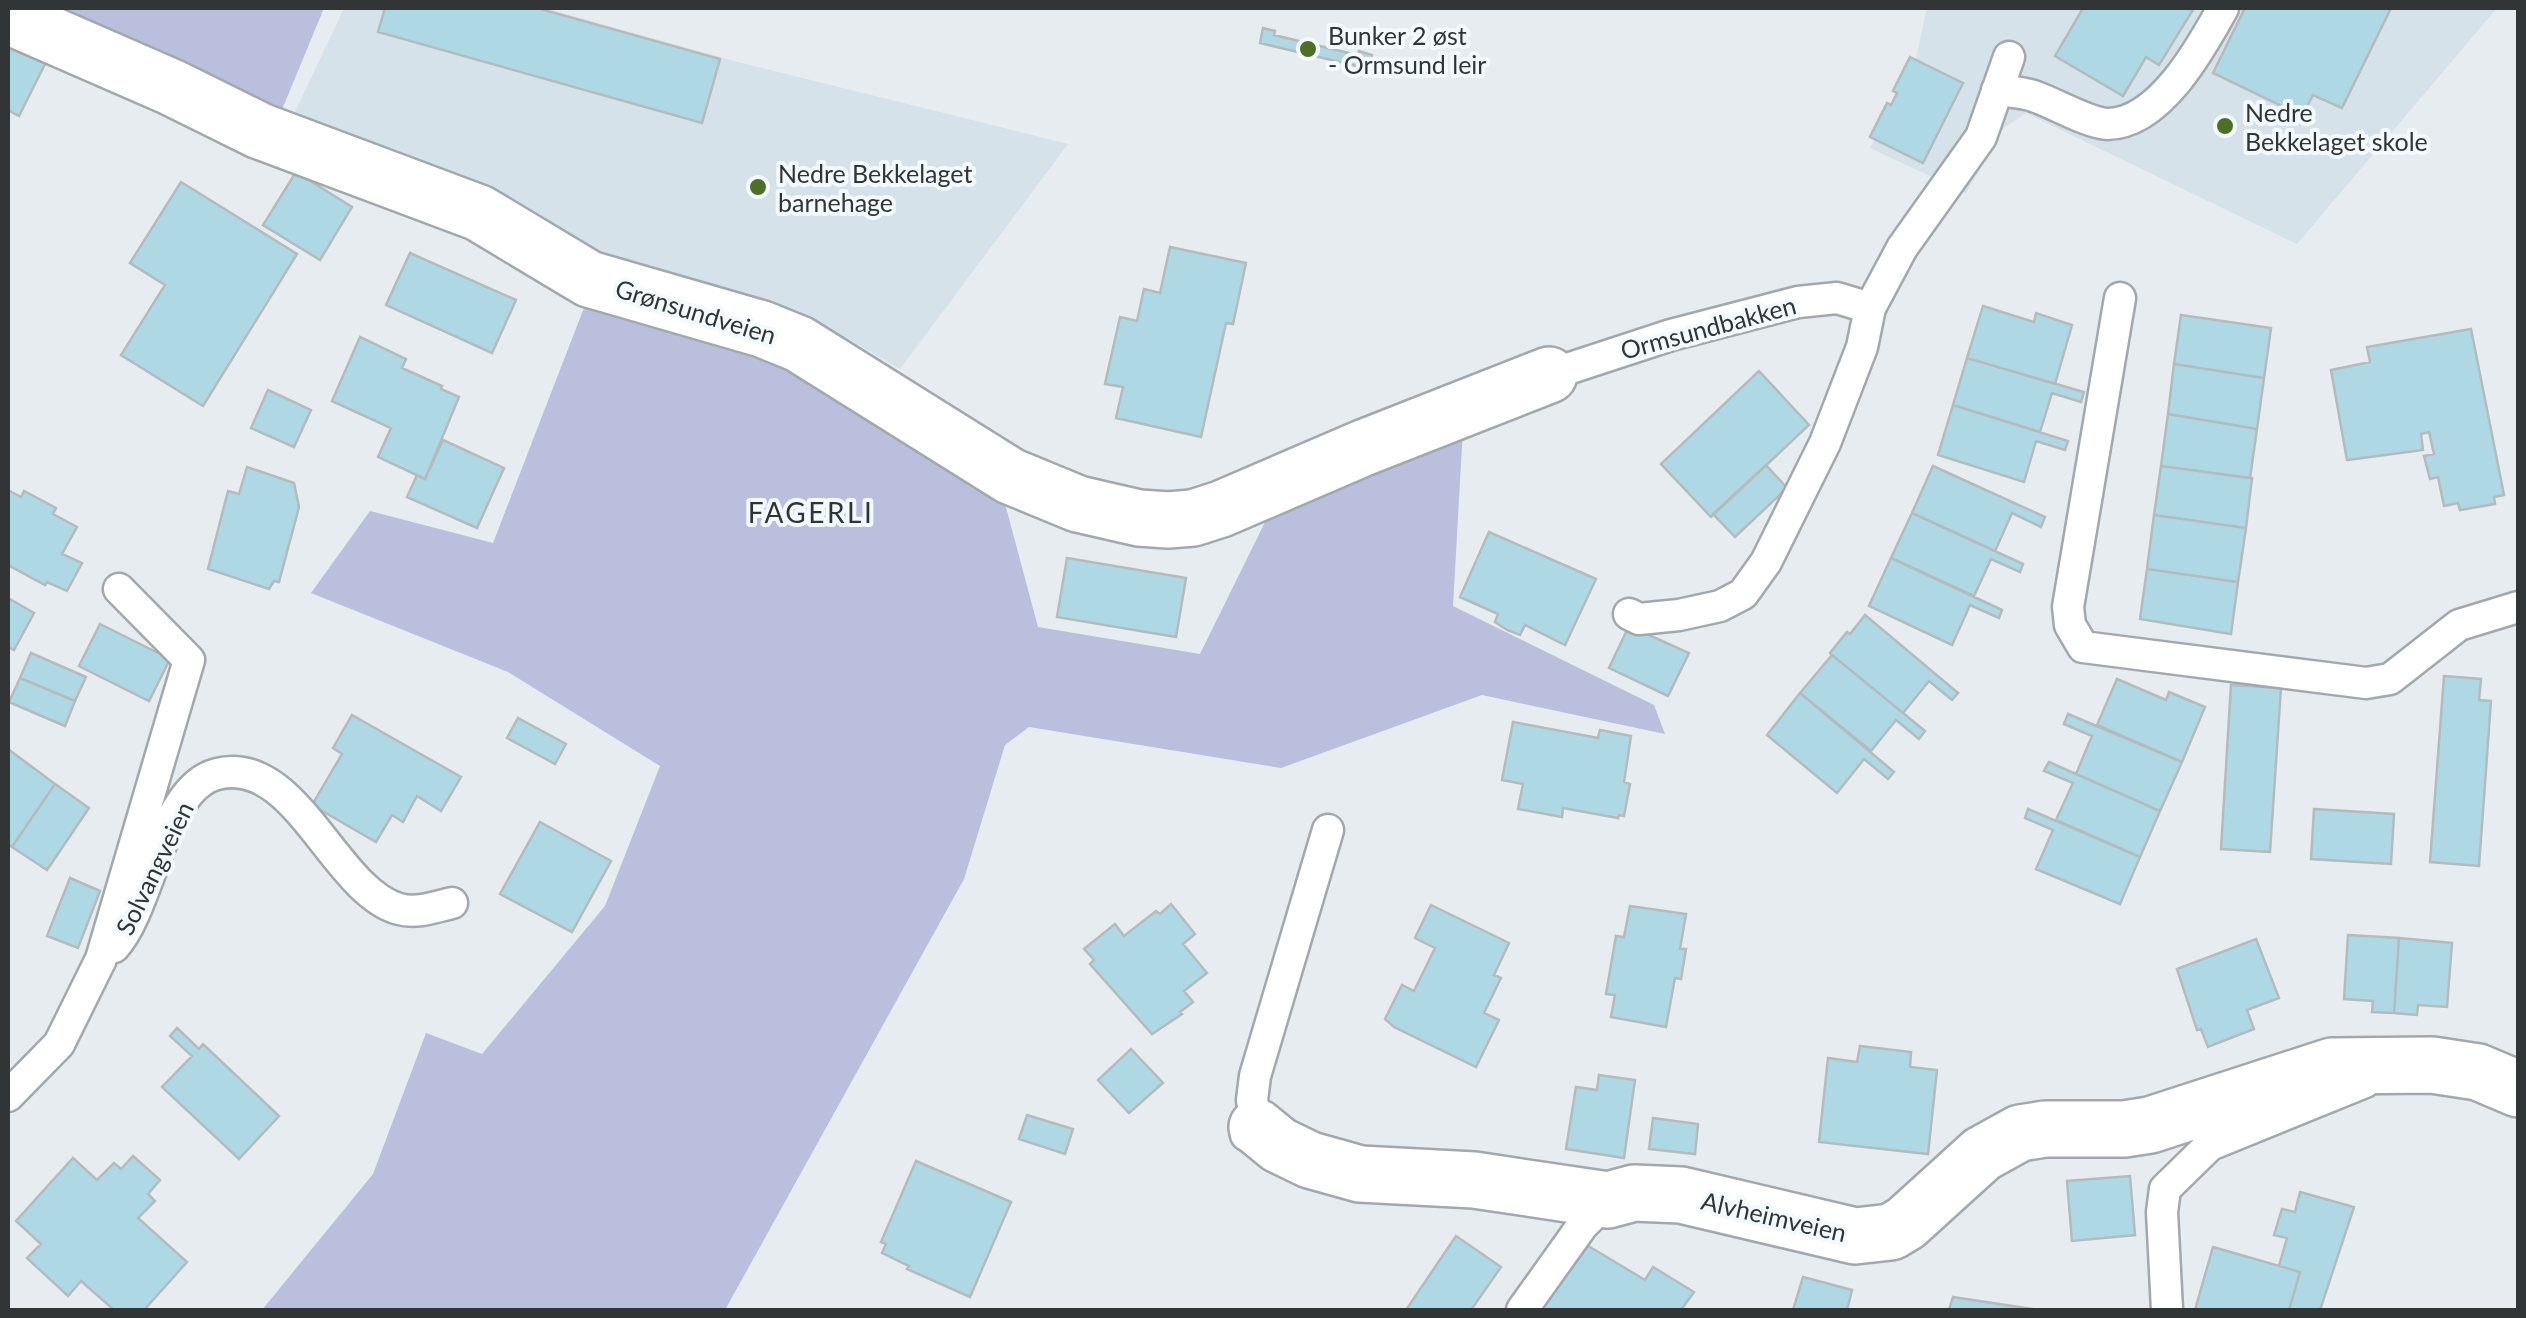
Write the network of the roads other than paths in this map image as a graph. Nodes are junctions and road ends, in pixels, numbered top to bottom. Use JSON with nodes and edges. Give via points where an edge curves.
{"nodes":[{"id":1,"x":2223,"y":8,"type":"edge"},
{"id":2,"x":8,"y":16,"type":"edge"},
{"id":3,"x":2009,"y":57,"type":"dead end"},
{"id":4,"x":1998,"y":90,"type":"junction"},
{"id":5,"x":2120,"y":298,"type":"dead end"},
{"id":6,"x":1870,"y":308,"type":"junction"},
{"id":7,"x":1549,"y":375,"type":"joint"},
{"id":8,"x":120,"y":588,"type":"dead end"},
{"id":9,"x":2518,"y":607,"type":"edge"},
{"id":10,"x":1629,"y":614,"type":"dead end"},
{"id":11,"x":1328,"y":830,"type":"dead end"},
{"id":12,"x":452,"y":903,"type":"dead end"},
{"id":13,"x":100,"y":960,"type":"junction"},
{"id":14,"x":2380,"y":1065,"type":"junction"},
{"id":15,"x":2518,"y":1089,"type":"edge"},
{"id":16,"x":8,"y":1096,"type":"edge"},
{"id":17,"x":1250,"y":1132,"type":"joint"},
{"id":18,"x":1608,"y":1200,"type":"junction"},
{"id":19,"x":1522,"y":1310,"type":"edge"},
{"id":20,"x":2168,"y":1310,"type":"edge"}],
"edges":[{"from":1,"to":4,"type":"lane","via":[[2205,41],[2144,115],[2106,124],[2031,94]]},
{"from":2,"to":7,"type":"street","name":"Grønsundveien","via":[[260,131],[479,212],[589,279],[799,344],[1010,476],[1112,513],[1193,518]]},
{"from":3,"to":4,"type":"lane"},
{"from":4,"to":6,"type":"lane","via":[[1981,137],[1902,248]]},
{"from":5,"to":9,"type":"lane","via":[[2068,607],[2083,647],[2366,683],[2390,680],[2459,625]]},
{"from":6,"to":7,"type":"lane","name":"Ormsundbakken","via":[[1837,298],[1798,302]]},
{"from":6,"to":10,"type":"lane","via":[[1825,443],[1743,594],[1679,615]]},
{"from":8,"to":13,"type":"lane","name":"Solvangveien","via":[[189,660]]},
{"from":11,"to":17,"type":"lane","via":[[1254,1076]]},
{"from":12,"to":13,"type":"lane","name":"Solvangveien","via":[[401,910],[374,898],[280,794],[245,774],[218,774],[184,800],[128,928]]},
{"from":13,"to":16,"type":"lane","name":"Solvangveien","via":[[58,1044]]},
{"from":14,"to":15,"type":"street","name":"Alvheimveien","via":[[2478,1072]]},
{"from":14,"to":18,"type":"street","name":"Alvheimveien","via":[[2332,1066],[2124,1129],[2020,1133],[1982,1154],[1906,1223],[1876,1235],[1855,1236],[1681,1195],[1634,1193]]},
{"from":14,"to":20,"type":"lane","via":[[2367,1081],[2210,1145],[2165,1188]]},
{"from":17,"to":18,"type":"street","name":"Alvheimveien","via":[[1360,1174],[1474,1180]]},
{"from":18,"to":19,"type":"lane"}]}
